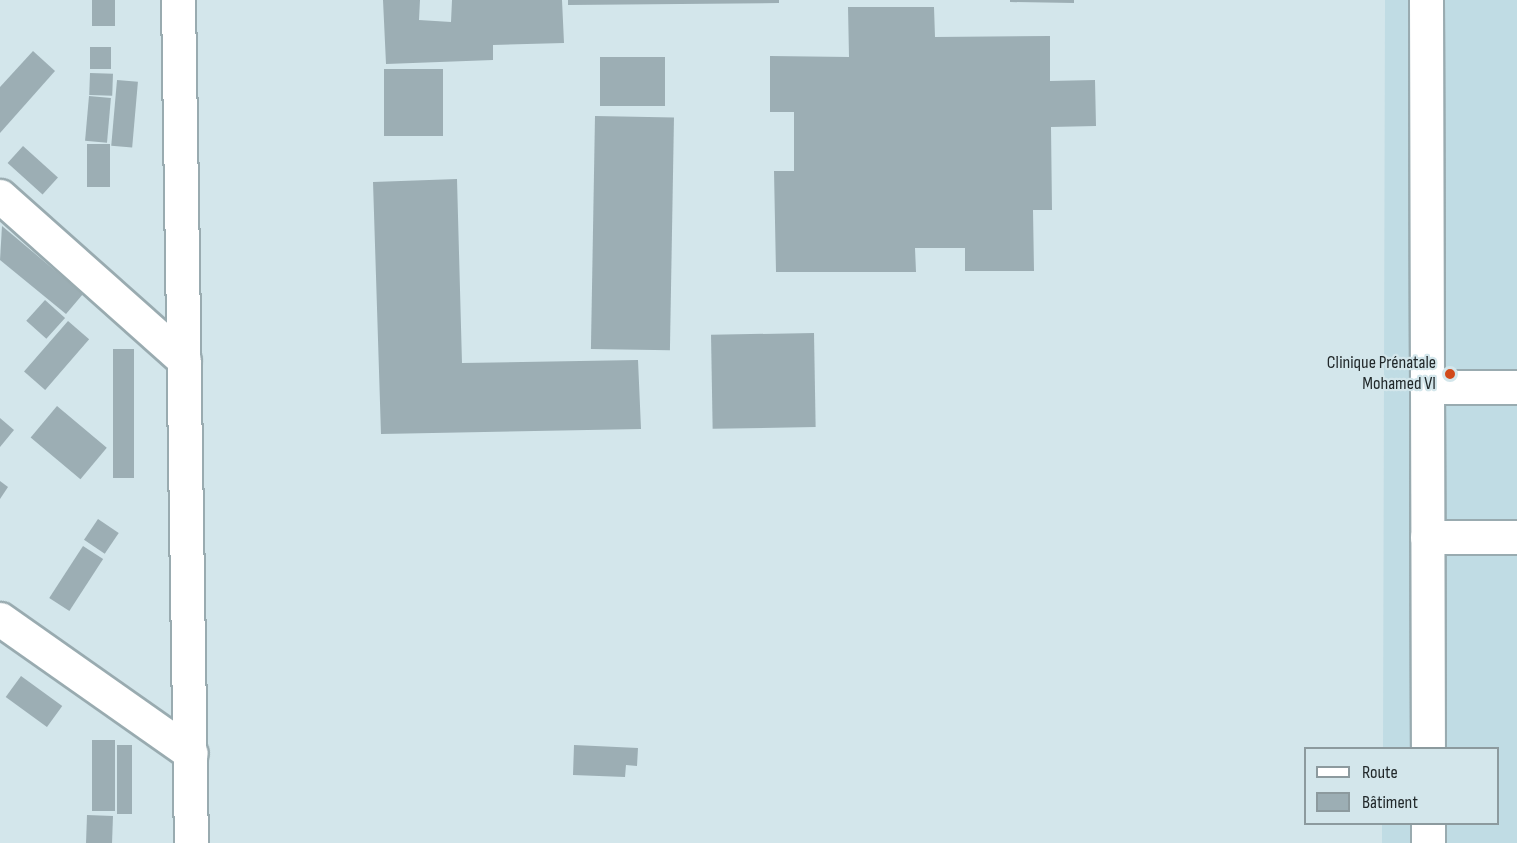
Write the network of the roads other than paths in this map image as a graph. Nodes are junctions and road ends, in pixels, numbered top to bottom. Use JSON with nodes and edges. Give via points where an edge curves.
{"nodes":[{"id":1,"x":178,"y":0,"type":"edge"},
{"id":2,"x":1426,"y":0,"type":"edge"},
{"id":3,"x":0,"y":196,"type":"edge"},
{"id":4,"x":184,"y":360,"type":"junction"},
{"id":5,"x":1427,"y":387,"type":"junction"},
{"id":6,"x":1517,"y":387,"type":"edge"},
{"id":7,"x":1427,"y":537,"type":"junction"},
{"id":8,"x":1517,"y":537,"type":"edge"},
{"id":9,"x":0,"y":619,"type":"edge"},
{"id":10,"x":1428,"y":747,"type":"edge"},
{"id":11,"x":191,"y":753,"type":"junction"},
{"id":12,"x":1428,"y":825,"type":"edge"},
{"id":13,"x":191,"y":843,"type":"edge"},
{"id":14,"x":1428,"y":843,"type":"edge"}],
"edges":[{"from":1,"to":4,"type":"street"},
{"from":2,"to":5,"type":"street"},
{"from":3,"to":4,"type":"street"},
{"from":4,"to":11,"type":"street"},
{"from":5,"to":6,"type":"street"},
{"from":5,"to":7,"type":"street"},
{"from":7,"to":8,"type":"street"},
{"from":7,"to":10,"type":"street"},
{"from":9,"to":11,"type":"street"},
{"from":11,"to":13,"type":"street"},
{"from":12,"to":14,"type":"street"}]}
